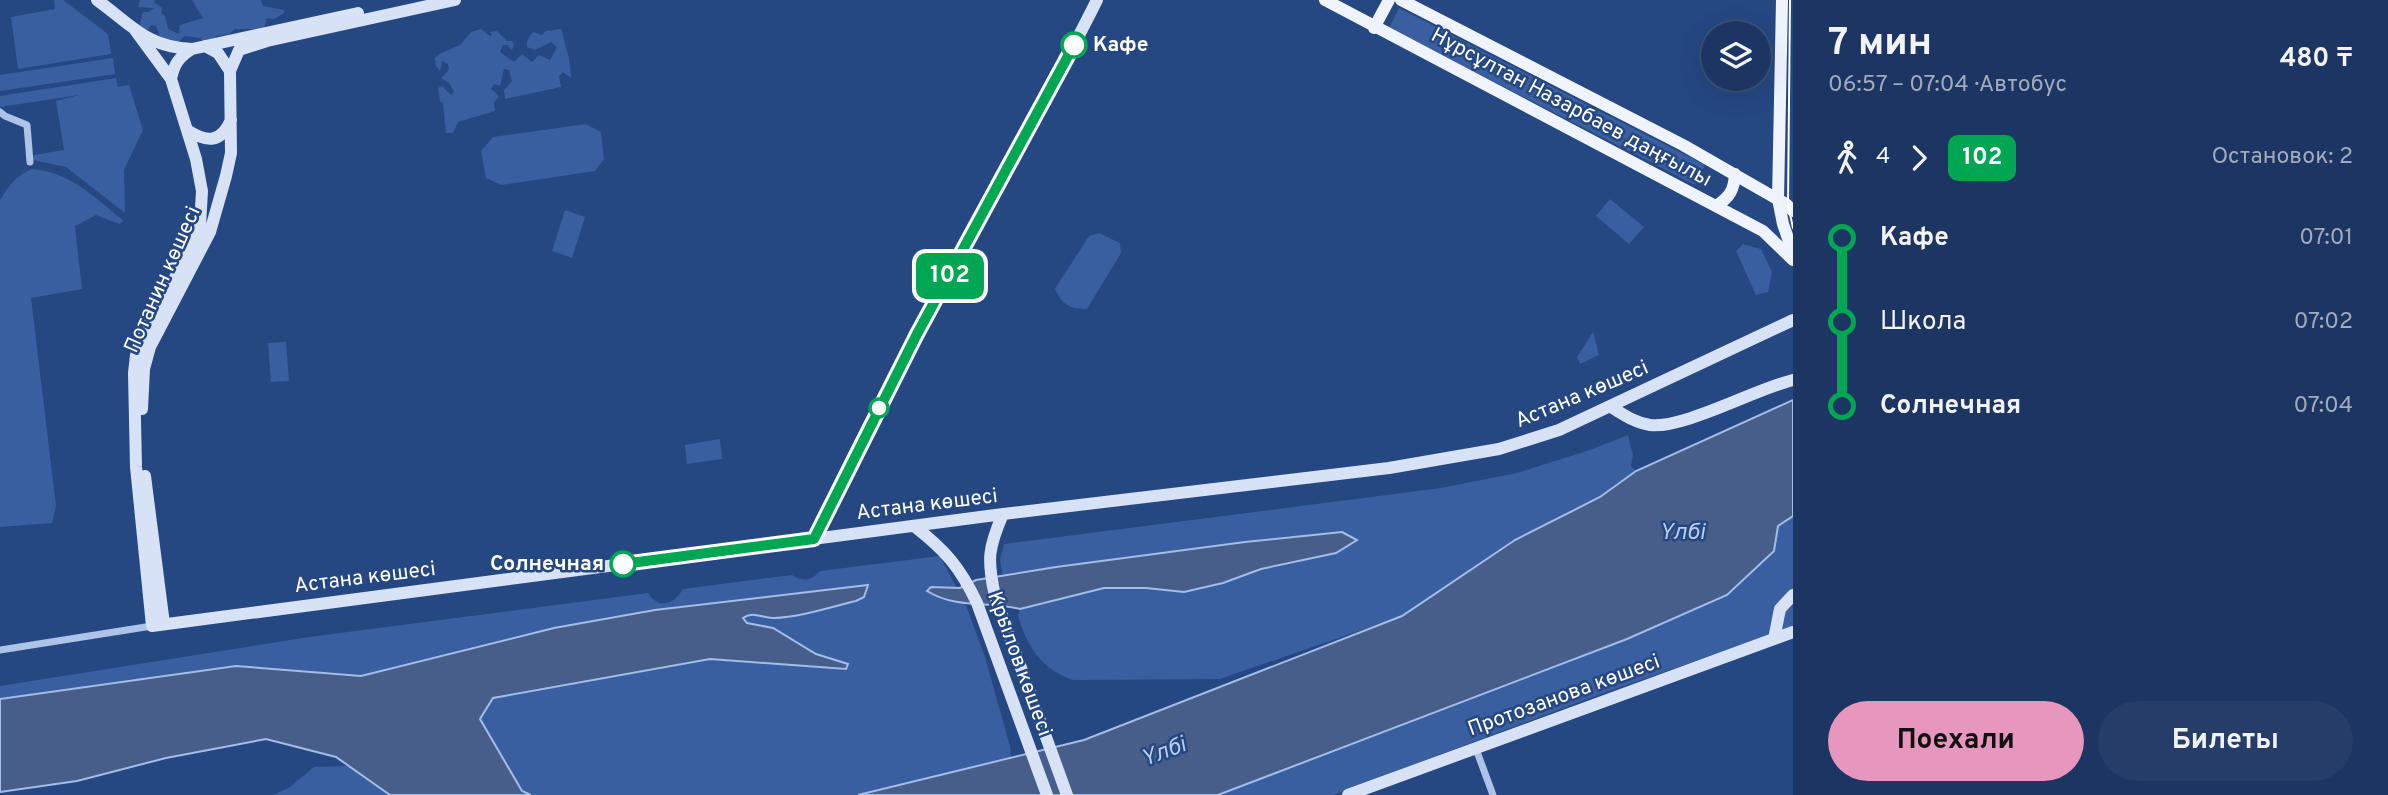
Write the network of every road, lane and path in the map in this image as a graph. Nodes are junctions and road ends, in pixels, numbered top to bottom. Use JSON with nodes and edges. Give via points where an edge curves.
{"nodes":[{"id":1,"x":97,"y":0,"type":"edge"},
{"id":2,"x":416,"y":0,"type":"edge"},
{"id":3,"x":455,"y":0,"type":"edge"},
{"id":4,"x":1097,"y":0,"type":"edge"},
{"id":5,"x":1325,"y":0,"type":"edge"},
{"id":6,"x":1389,"y":0,"type":"edge"},
{"id":7,"x":1401,"y":0,"type":"edge"},
{"id":8,"x":1782,"y":0,"type":"edge"},
{"id":9,"x":1374,"y":28,"type":"junction"},
{"id":10,"x":1787,"y":29,"type":"edge"},
{"id":11,"x":135,"y":30,"type":"junction"},
{"id":12,"x":199,"y":47,"type":"junction"},
{"id":13,"x":230,"y":71,"type":"junction"},
{"id":14,"x":171,"y":79,"type":"junction"},
{"id":15,"x":0,"y":112,"type":"edge"},
{"id":16,"x":231,"y":119,"type":"junction"},
{"id":17,"x":187,"y":130,"type":"junction"},
{"id":18,"x":30,"y":162,"type":"dead end"},
{"id":19,"x":1735,"y":174,"type":"junction"},
{"id":20,"x":1778,"y":199,"type":"junction"},
{"id":21,"x":1716,"y":206,"type":"junction"},
{"id":22,"x":1793,"y":211,"type":"edge"},
{"id":23,"x":202,"y":237,"type":"junction"},
{"id":24,"x":1793,"y":253,"type":"edge"},
{"id":25,"x":1793,"y":260,"type":"edge"},
{"id":26,"x":1793,"y":320,"type":"edge"},
{"id":27,"x":1793,"y":380,"type":"edge"},
{"id":28,"x":1611,"y":407,"type":"junction"},
{"id":29,"x":1003,"y":514,"type":"junction"},
{"id":30,"x":914,"y":526,"type":"junction"},
{"id":31,"x":814,"y":539,"type":"junction"},
{"id":32,"x":1793,"y":595,"type":"edge"},
{"id":33,"x":158,"y":625,"type":"junction"},
{"id":34,"x":1793,"y":632,"type":"edge"},
{"id":35,"x":1774,"y":639,"type":"junction"},
{"id":36,"x":0,"y":650,"type":"edge"},
{"id":37,"x":1476,"y":749,"type":"junction"},
{"id":38,"x":1047,"y":795,"type":"edge"},
{"id":39,"x":1067,"y":795,"type":"edge"},
{"id":40,"x":1348,"y":795,"type":"edge"},
{"id":41,"x":1493,"y":795,"type":"edge"}],
"edges":[{"from":1,"to":11,"type":"main road"},
{"from":2,"to":12,"type":"main road"},
{"from":3,"to":13,"type":"main road","via":[[248,45],[239,50]]},
{"from":4,"to":31,"type":"main road","via":[[917,334]]},
{"from":5,"to":9,"type":"main road","name":"Нұрсұлтан Назарбаев даңғылы"},
{"from":6,"to":9,"type":"main road"},
{"from":7,"to":19,"type":"main road","name":"Нұрсұлтан Назарбаев даңғылы"},
{"from":8,"to":10,"type":"main road"},
{"from":9,"to":21,"type":"main road","name":"Нұрсұлтан Назарбаев даңғылы"},
{"from":10,"to":20,"type":"main road"},
{"from":11,"to":12,"type":"main road","via":[[164,46]]},
{"from":11,"to":14,"type":"main road"},
{"from":12,"to":13,"type":"main road","via":[[218,53]]},
{"from":12,"to":14,"type":"main road","via":[[180,57]]},
{"from":13,"to":16,"type":"main road","name":"Потанин көшесі"},
{"from":14,"to":17,"type":"main road"},
{"from":15,"to":18,"type":"street","via":[[27,125]]},
{"from":16,"to":17,"type":"main road","via":[[226,131],[211,139]]},
{"from":16,"to":23,"type":"main road","name":"Потанин көшесі","via":[[231,153]]},
{"from":17,"to":23,"type":"main road","name":"Потанин көшесі","via":[[202,191]]},
{"from":19,"to":20,"type":"main road","name":"Нұрсұлтан Назарбаев даңғылы"},
{"from":19,"to":21,"type":"main road","via":[[1731,195]]},
{"from":20,"to":22,"type":"main road","name":"Нұрсұлтан Назарбаев даңғылы"},
{"from":20,"to":24,"type":"main road"},
{"from":21,"to":25,"type":"main road","name":"Нұрсұлтан Назарбаев даңғылы","via":[[1763,232]]},
{"from":23,"to":33,"type":"main road","name":"Потанин көшесі","via":[[144,369],[145,471]]},
{"from":26,"to":28,"type":"main road","name":"Астана көшесі"},
{"from":27,"to":28,"type":"main road","via":[[1672,424],[1647,425]]},
{"from":28,"to":29,"type":"main road","name":"Астана көшесі","via":[[1559,430],[1494,449],[1389,468]]},
{"from":29,"to":30,"type":"main road","name":"Астана көшесі"},
{"from":29,"to":39,"type":"main road","name":"Крылов көшесі","via":[[990,543],[990,576]]},
{"from":30,"to":31,"type":"main road","name":"Астана көшесі"},
{"from":30,"to":38,"type":"main road","name":"Крылов көшесі","via":[[946,551],[967,582]]},
{"from":31,"to":33,"type":"main road","name":"Астана көшесі"},
{"from":32,"to":35,"type":"main road","via":[[1780,609]]},
{"from":33,"to":36,"type":"street","name":"Астана көшесі"},
{"from":34,"to":35,"type":"main road","name":"Протозанова көшесі"},
{"from":35,"to":37,"type":"main road","name":"Протозанова көшесі"},
{"from":37,"to":40,"type":"main road","name":"Протозанова көшесі"},
{"from":37,"to":41,"type":"street"}]}
